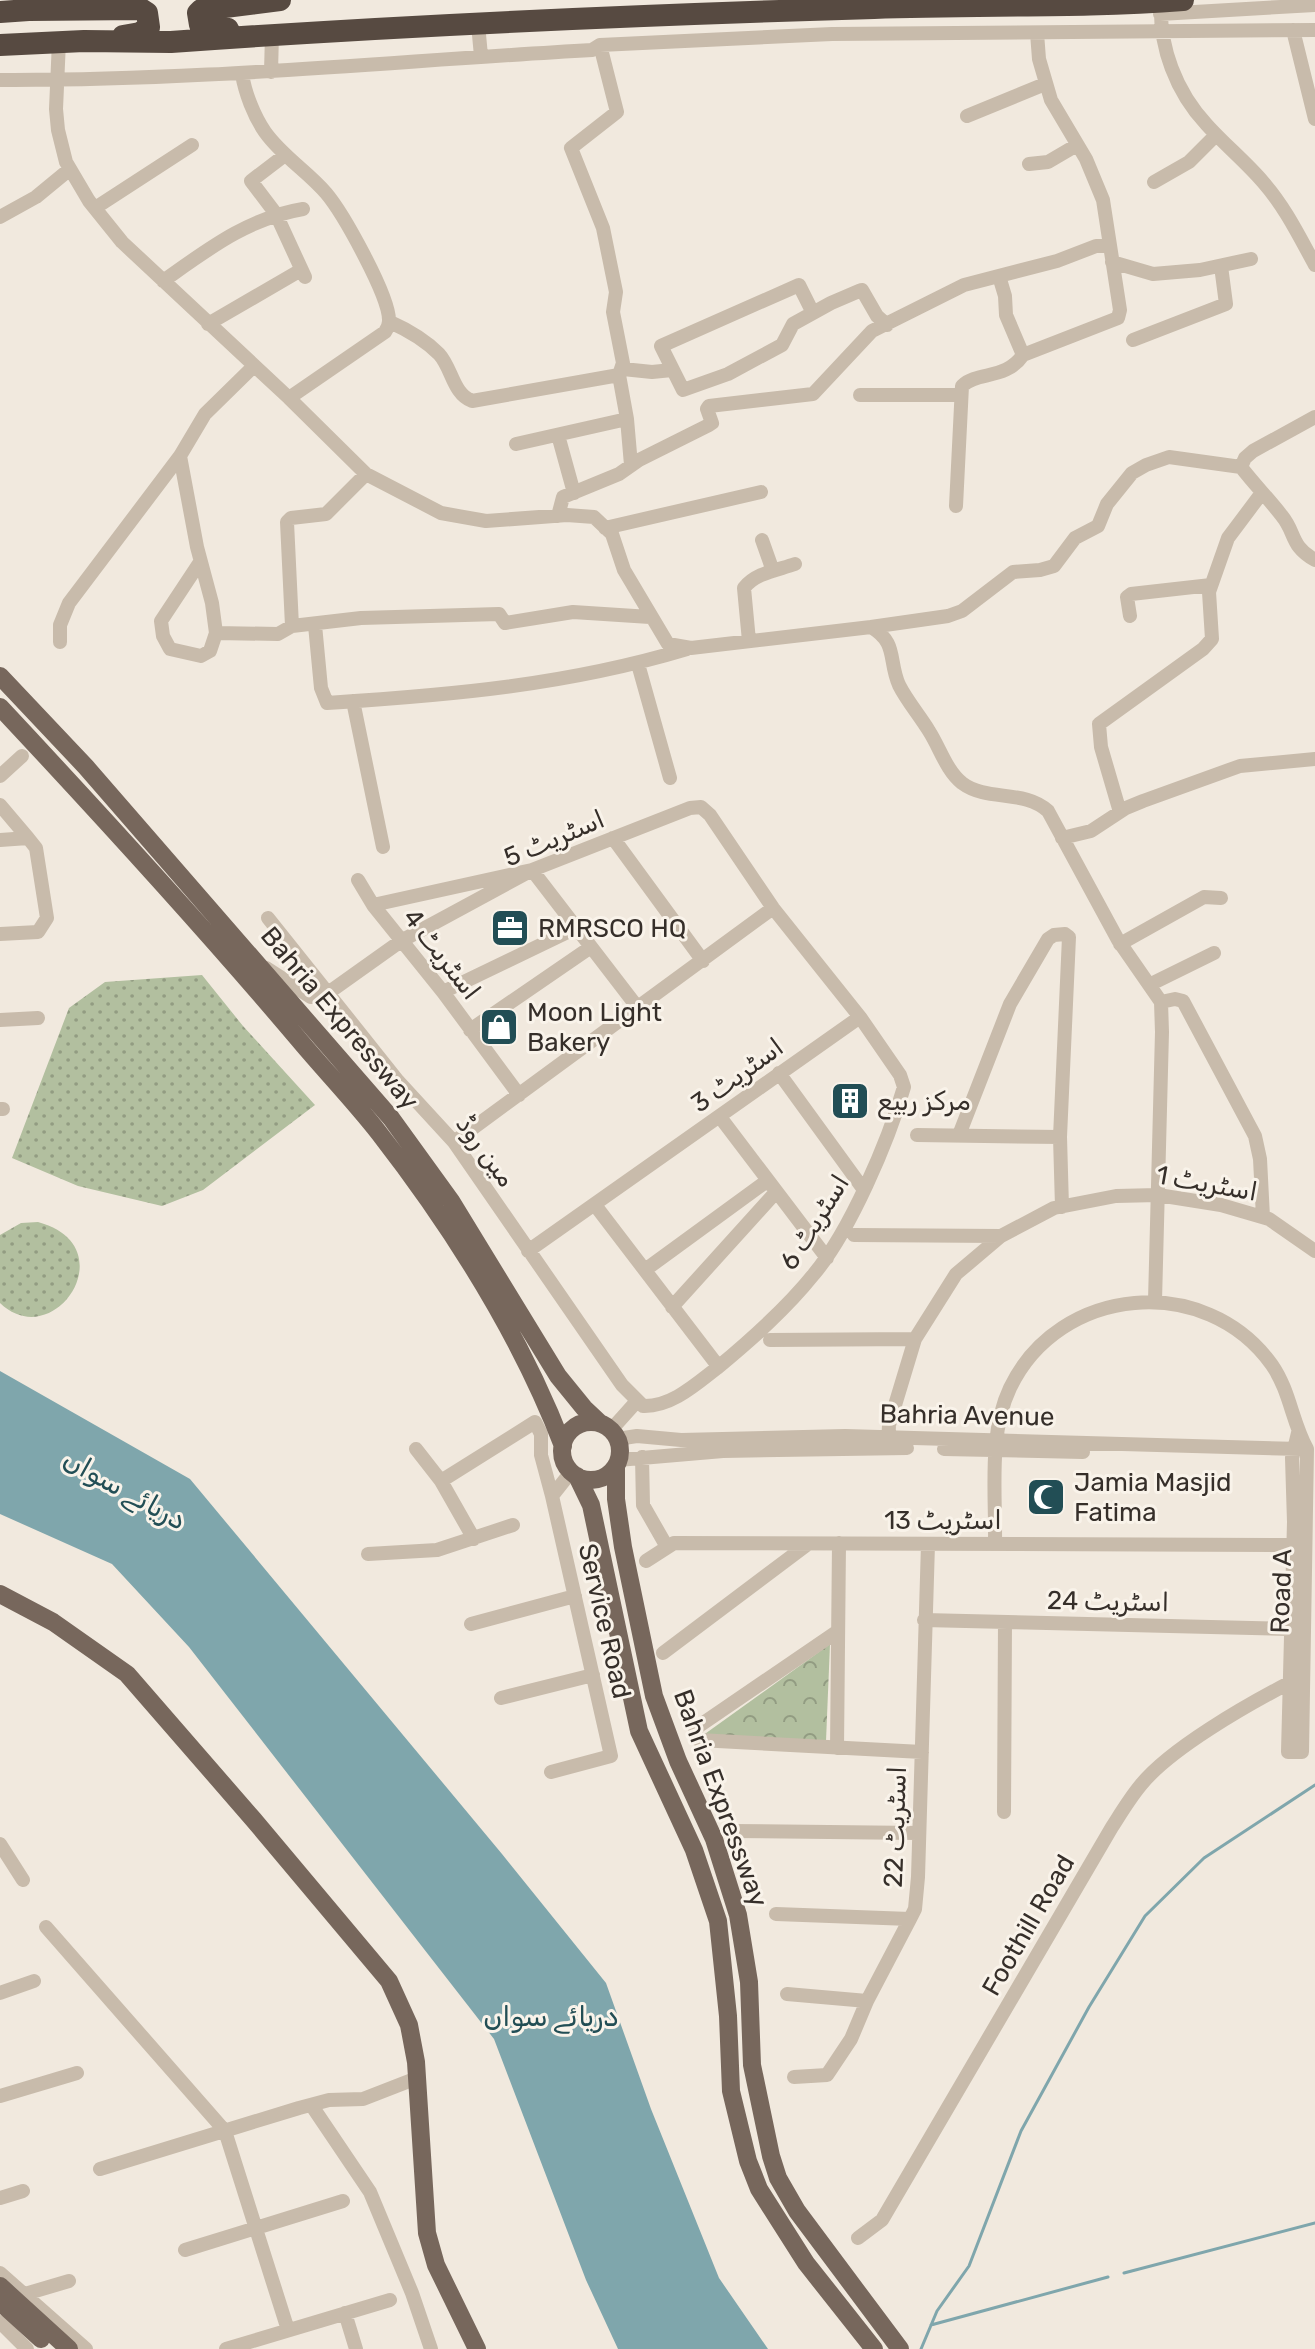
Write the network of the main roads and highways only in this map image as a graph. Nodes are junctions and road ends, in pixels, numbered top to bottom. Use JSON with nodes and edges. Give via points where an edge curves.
{"nodes":[{"id":1,"x":124,"y":0,"type":"edge"},
{"id":2,"x":280,"y":0,"type":"edge"},
{"id":3,"x":922,"y":0,"type":"edge"},
{"id":4,"x":26,"y":5,"type":"edge"},
{"id":5,"x":1168,"y":5,"type":"edge"},
{"id":6,"x":883,"y":7,"type":"junction"},
{"id":7,"x":0,"y":12,"type":"edge"},
{"id":8,"x":270,"y":34,"type":"junction"},
{"id":9,"x":84,"y":41,"type":"junction"},
{"id":10,"x":0,"y":45,"type":"edge"},
{"id":11,"x":0,"y":676,"type":"edge"},
{"id":12,"x":0,"y":707,"type":"edge"},
{"id":13,"x":610,"y":1431,"type":"junction"},
{"id":14,"x":563,"y":1446,"type":"junction"},
{"id":15,"x":617,"y":1463,"type":"junction"},
{"id":16,"x":574,"y":1474,"type":"junction"},
{"id":17,"x":0,"y":1594,"type":"edge"},
{"id":18,"x":0,"y":2286,"type":"edge"},
{"id":19,"x":0,"y":2302,"type":"edge"},
{"id":20,"x":52,"y":2349,"type":"edge"},
{"id":21,"x":69,"y":2349,"type":"edge"},
{"id":22,"x":477,"y":2349,"type":"edge"},
{"id":23,"x":874,"y":2349,"type":"edge"},
{"id":24,"x":900,"y":2349,"type":"edge"}],
"edges":[{"from":1,"to":4,"type":"highway"},
{"from":2,"to":8,"type":"highway","via":[[198,13],[200,25]]},
{"from":3,"to":6,"type":"highway"},
{"from":4,"to":7,"type":"highway"},
{"from":4,"to":9,"type":"highway","via":[[141,9],[150,17],[149,27],[140,33]]},
{"from":5,"to":6,"type":"highway"},
{"from":6,"to":8,"type":"highway"},
{"from":8,"to":9,"type":"highway","via":[[171,42]]},
{"from":9,"to":10,"type":"highway"},
{"from":11,"to":13,"type":"main road","name":"Bahria Expressway","via":[[86,767],[391,1118],[424,1161],[558,1376]]},
{"from":12,"to":14,"type":"main road","name":"Bahria Expressway","via":[[232,960],[409,1172],[489,1297]]},
{"from":13,"to":14,"type":"main road","via":[[581,1424]]},
{"from":13,"to":15,"type":"main road","via":[[620,1450]]},
{"from":14,"to":16,"type":"main road","via":[[564,1460]]},
{"from":15,"to":16,"type":"main road","via":[[599,1479]]},
{"from":15,"to":24,"type":"main road","name":"Bahria Expressway","via":[[623,1547],[654,1696],[714,1839],[738,1915],[749,1982],[752,2065],[778,2178]]},
{"from":16,"to":23,"type":"main road","name":"Bahria Expressway","via":[[591,1505],[639,1731],[694,1850],[718,1921],[731,2091],[748,2161],[791,2241]]},
{"from":17,"to":22,"type":"main road","via":[[53,1622],[127,1674],[389,1981],[409,2025],[417,2078],[427,2233],[436,2265]]},
{"from":18,"to":21,"type":"main road"},
{"from":19,"to":20,"type":"main road"}]}
